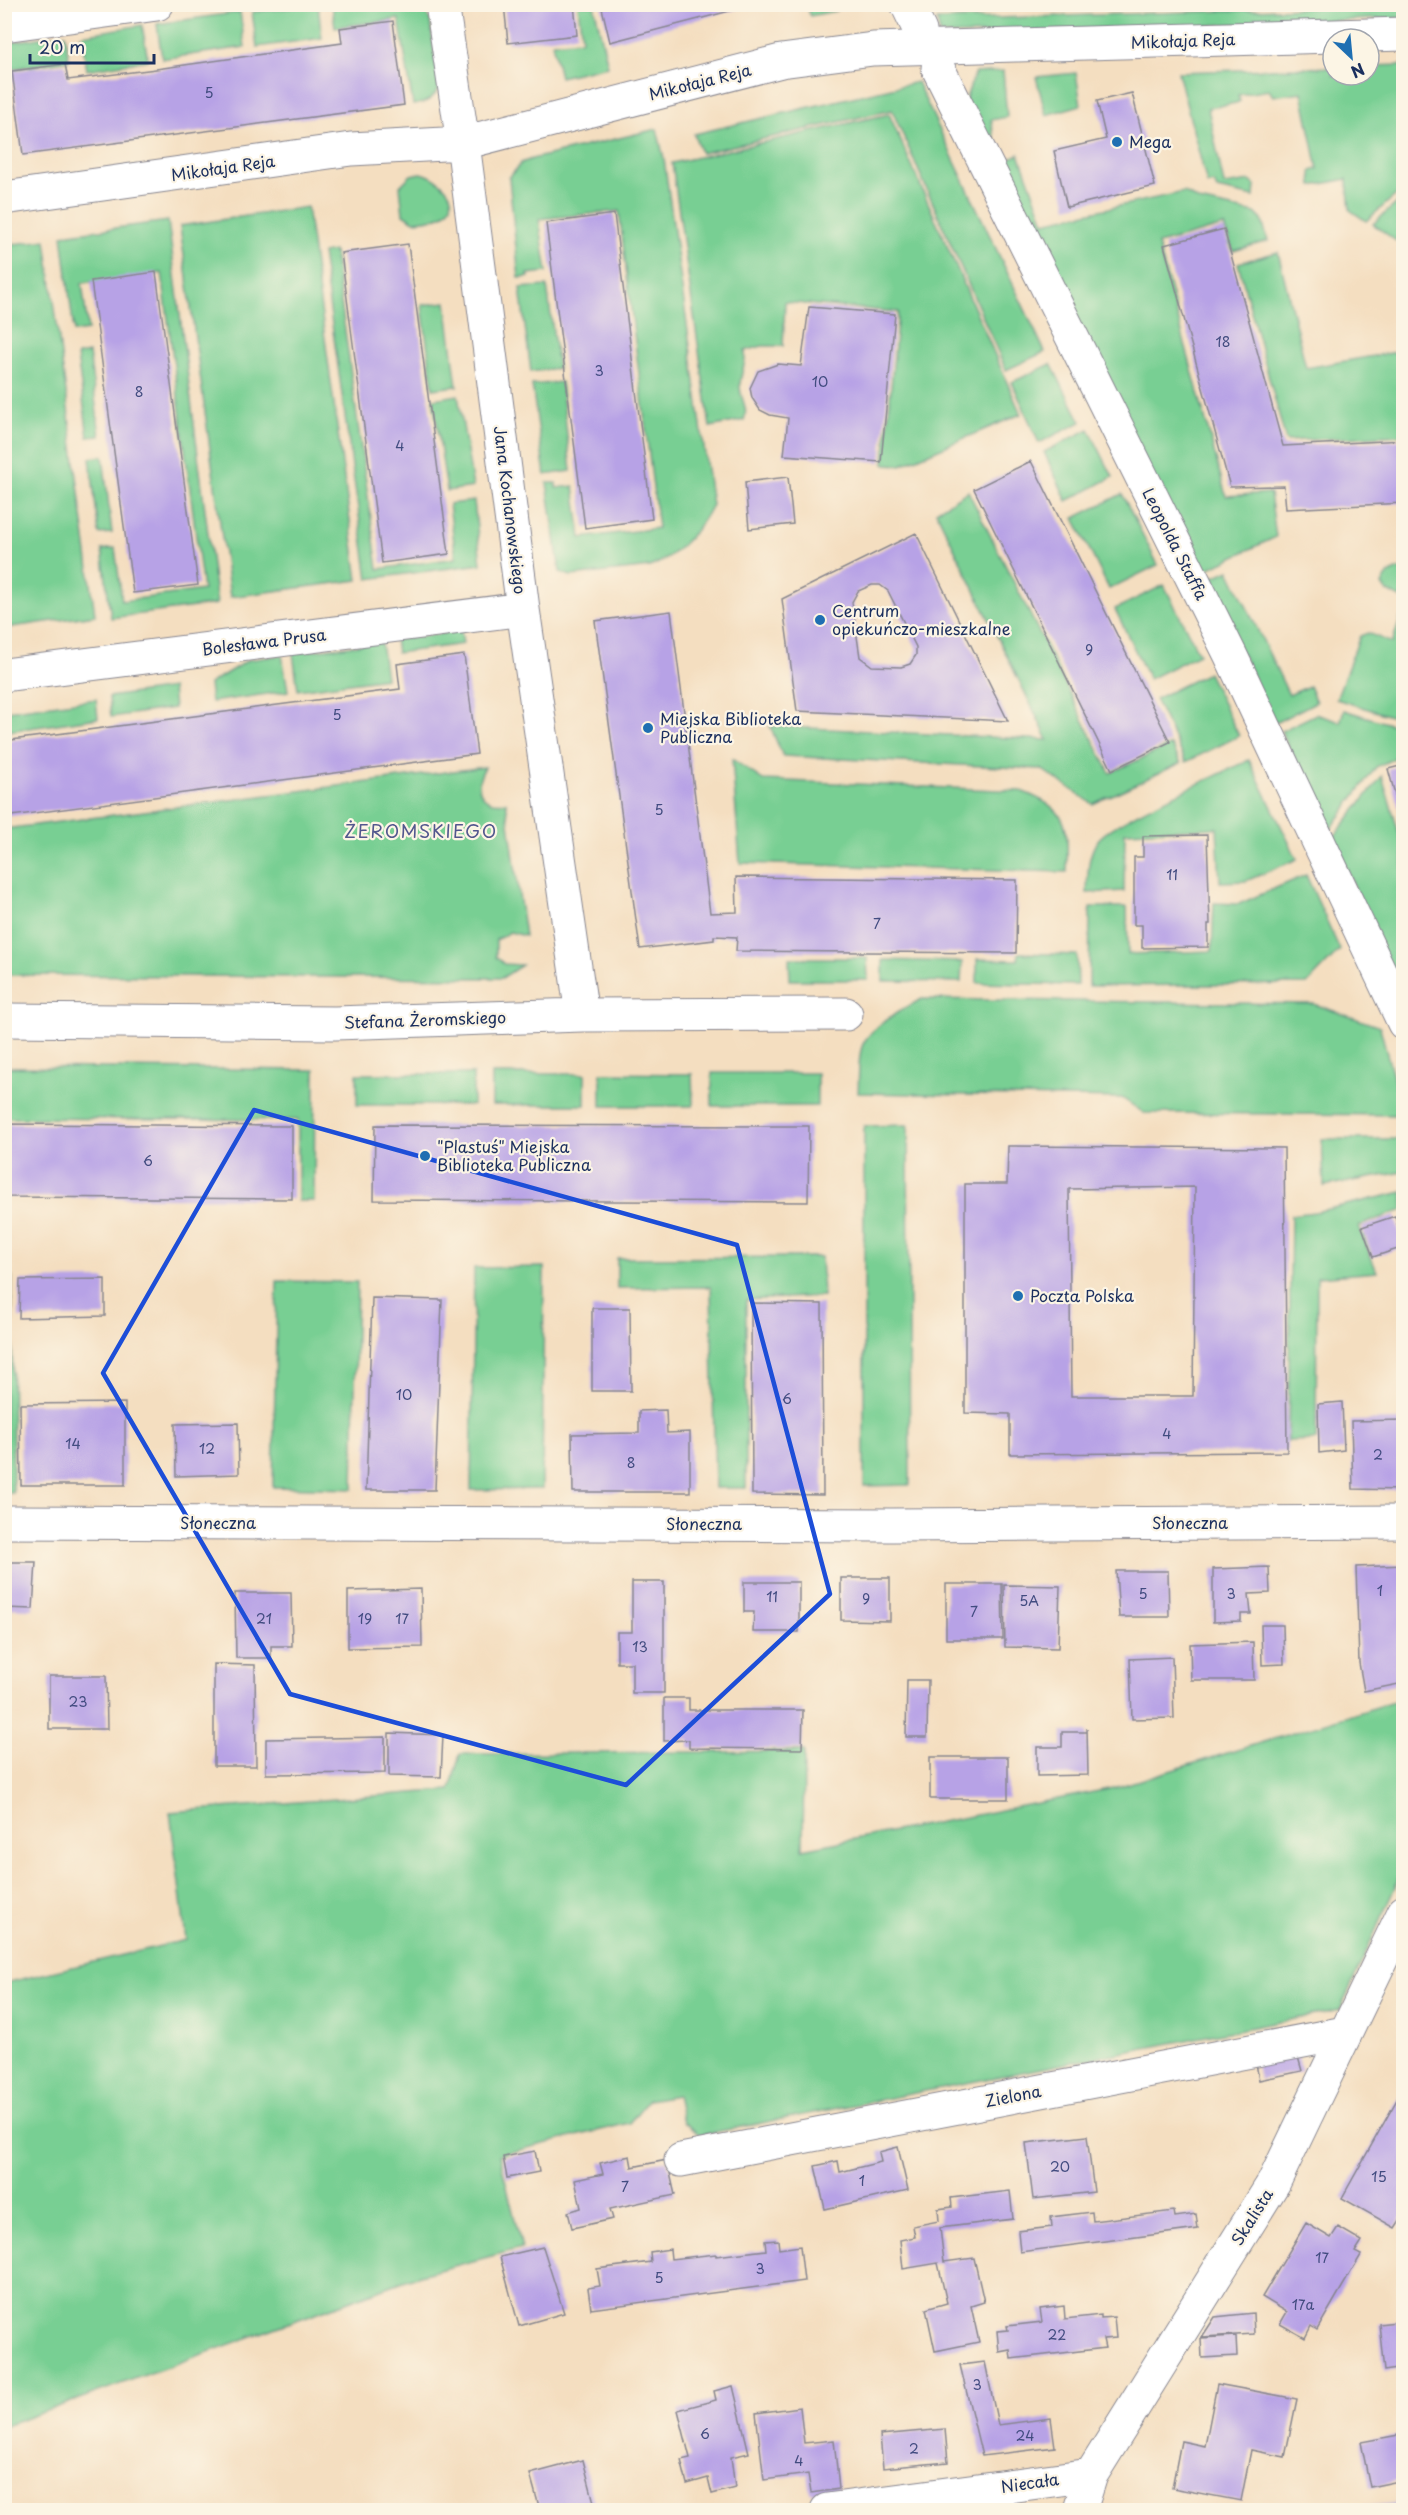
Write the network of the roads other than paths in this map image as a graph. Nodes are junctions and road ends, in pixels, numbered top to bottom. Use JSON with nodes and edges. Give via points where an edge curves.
{"nodes":[{"id":1,"x":157,"y":4,"type":"edge"},
{"id":2,"x":442,"y":4,"type":"edge"},
{"id":3,"x":4,"y":25,"type":"edge"},
{"id":4,"x":1404,"y":34,"type":"edge"},
{"id":5,"x":938,"y":68,"type":"dead end"},
{"id":6,"x":463,"y":142,"type":"junction"},
{"id":7,"x":4,"y":198,"type":"edge"},
{"id":8,"x":523,"y":609,"type":"junction"},
{"id":9,"x":4,"y":675,"type":"edge"},
{"id":10,"x":846,"y":1014,"type":"dead end"},
{"id":11,"x":582,"y":1015,"type":"junction"},
{"id":12,"x":4,"y":1020,"type":"edge"},
{"id":13,"x":1404,"y":1023,"type":"edge"},
{"id":14,"x":4,"y":1522,"type":"edge"},
{"id":15,"x":1404,"y":1522,"type":"edge"},
{"id":16,"x":1404,"y":1911,"type":"edge"},
{"id":17,"x":1345,"y":2033,"type":"junction"},
{"id":18,"x":681,"y":2160,"type":"dead end"},
{"id":19,"x":1091,"y":2475,"type":"junction"},
{"id":20,"x":827,"y":2511,"type":"edge"},
{"id":21,"x":1080,"y":2511,"type":"edge"}],
"edges":[{"from":1,"to":3,"type":"street"},
{"from":2,"to":6,"type":"street","name":"Jana Kochanowskiego"},
{"from":4,"to":6,"type":"street","name":"Mikołaja Reja","via":[[873,49],[781,61]]},
{"from":5,"to":13,"type":"street","name":"Leopolda Staffa","via":[[1230,654]]},
{"from":6,"to":7,"type":"street","name":"Mikołaja Reja","via":[[351,149]]},
{"from":6,"to":8,"type":"street","name":"Jana Kochanowskiego"},
{"from":8,"to":9,"type":"street","name":"Bolesława Prusa"},
{"from":8,"to":11,"type":"street","name":"Jana Kochanowskiego"},
{"from":10,"to":11,"type":"street","name":"Stefana Żeromskiego"},
{"from":11,"to":12,"type":"street","name":"Stefana Żeromskiego","via":[[335,1023]]},
{"from":14,"to":15,"type":"street","name":"Słoneczna"},
{"from":16,"to":17,"type":"street","name":"Skalista"},
{"from":17,"to":18,"type":"street","name":"Zielona"},
{"from":17,"to":19,"type":"street","name":"Skalista","via":[[1274,2182]]},
{"from":19,"to":20,"type":"street","name":"Niecała"},
{"from":19,"to":21,"type":"street","name":"Skalista"}]}
